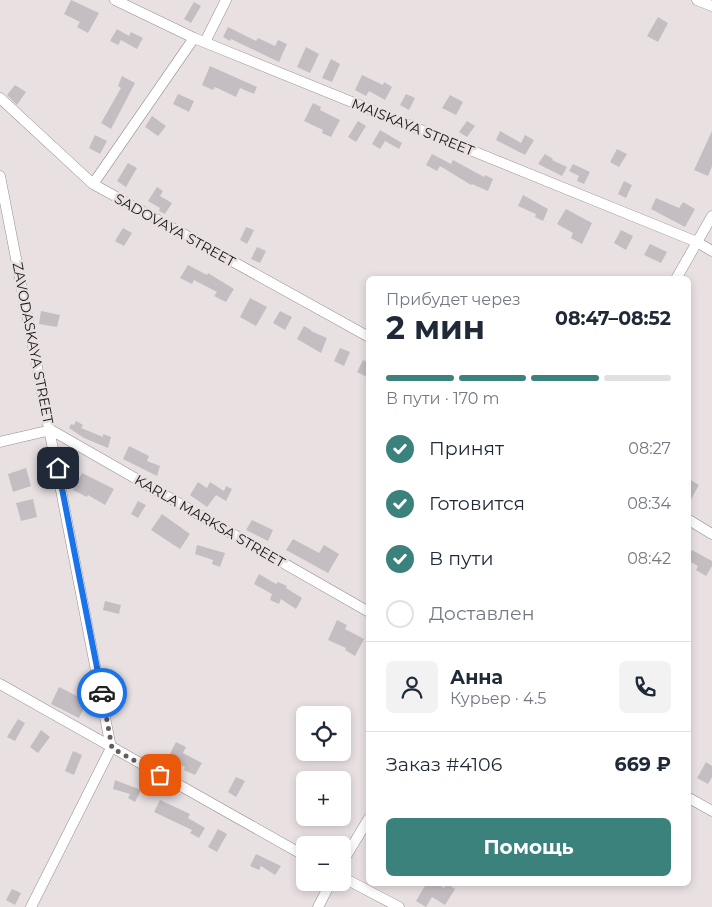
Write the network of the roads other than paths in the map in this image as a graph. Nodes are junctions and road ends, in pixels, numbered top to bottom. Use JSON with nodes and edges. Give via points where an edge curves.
{"nodes":[{"id":1,"x":115,"y":0,"type":"edge"},
{"id":2,"x":226,"y":0,"type":"edge"},
{"id":3,"x":697,"y":0,"type":"edge"},
{"id":4,"x":712,"y":6,"type":"edge"},
{"id":5,"x":194,"y":38,"type":"junction"},
{"id":6,"x":205,"y":42,"type":"junction"},
{"id":7,"x":0,"y":98,"type":"edge"},
{"id":8,"x":0,"y":176,"type":"edge"},
{"id":9,"x":93,"y":184,"type":"junction"},
{"id":10,"x":712,"y":216,"type":"edge"},
{"id":11,"x":697,"y":242,"type":"junction"},
{"id":12,"x":712,"y":251,"type":"edge"},
{"id":13,"x":678,"y":276,"type":"edge"},
{"id":14,"x":366,"y":335,"type":"edge"},
{"id":15,"x":51,"y":430,"type":"junction"},
{"id":16,"x":0,"y":442,"type":"edge"},
{"id":17,"x":691,"y":521,"type":"edge"},
{"id":18,"x":712,"y":534,"type":"edge"},
{"id":19,"x":366,"y":610,"type":"edge"},
{"id":20,"x":0,"y":684,"type":"edge"},
{"id":21,"x":112,"y":748,"type":"junction"},
{"id":22,"x":691,"y":799,"type":"edge"},
{"id":23,"x":712,"y":811,"type":"edge"},
{"id":24,"x":366,"y":823,"type":"edge"},
{"id":25,"x":351,"y":848,"type":"edge"},
{"id":26,"x":296,"y":851,"type":"edge"},
{"id":27,"x":351,"y":882,"type":"edge"},
{"id":28,"x":326,"y":891,"type":"edge"},
{"id":29,"x":31,"y":907,"type":"edge"},
{"id":30,"x":318,"y":907,"type":"edge"},
{"id":31,"x":399,"y":907,"type":"edge"}],
"edges":[{"from":1,"to":5,"type":"street","name":"MAISKAYA STREET"},
{"from":2,"to":6,"type":"street"},
{"from":3,"to":4,"type":"street"},
{"from":5,"to":6,"type":"street","name":"MAISKAYA STREET"},
{"from":5,"to":9,"type":"street"},
{"from":6,"to":11,"type":"street","name":"MAISKAYA STREET"},
{"from":7,"to":9,"type":"street","name":"SADOVAYA STREET"},
{"from":8,"to":15,"type":"street","name":"ZAVODASKAYA STREET"},
{"from":9,"to":14,"type":"street","name":"SADOVAYA STREET"},
{"from":10,"to":11,"type":"street"},
{"from":11,"to":12,"type":"street","name":"MAISKAYA STREET"},
{"from":11,"to":13,"type":"street"},
{"from":15,"to":16,"type":"street"},
{"from":15,"to":19,"type":"street","name":"KARLA MARKSA STREET"},
{"from":15,"to":21,"type":"street","name":"ZAVODASKAYA STREET"},
{"from":17,"to":18,"type":"street"},
{"from":20,"to":21,"type":"street"},
{"from":21,"to":26,"type":"street"},
{"from":21,"to":29,"type":"street"},
{"from":22,"to":23,"type":"street"},
{"from":24,"to":25,"type":"street"},
{"from":27,"to":31,"type":"street"},
{"from":28,"to":30,"type":"street"}]}
